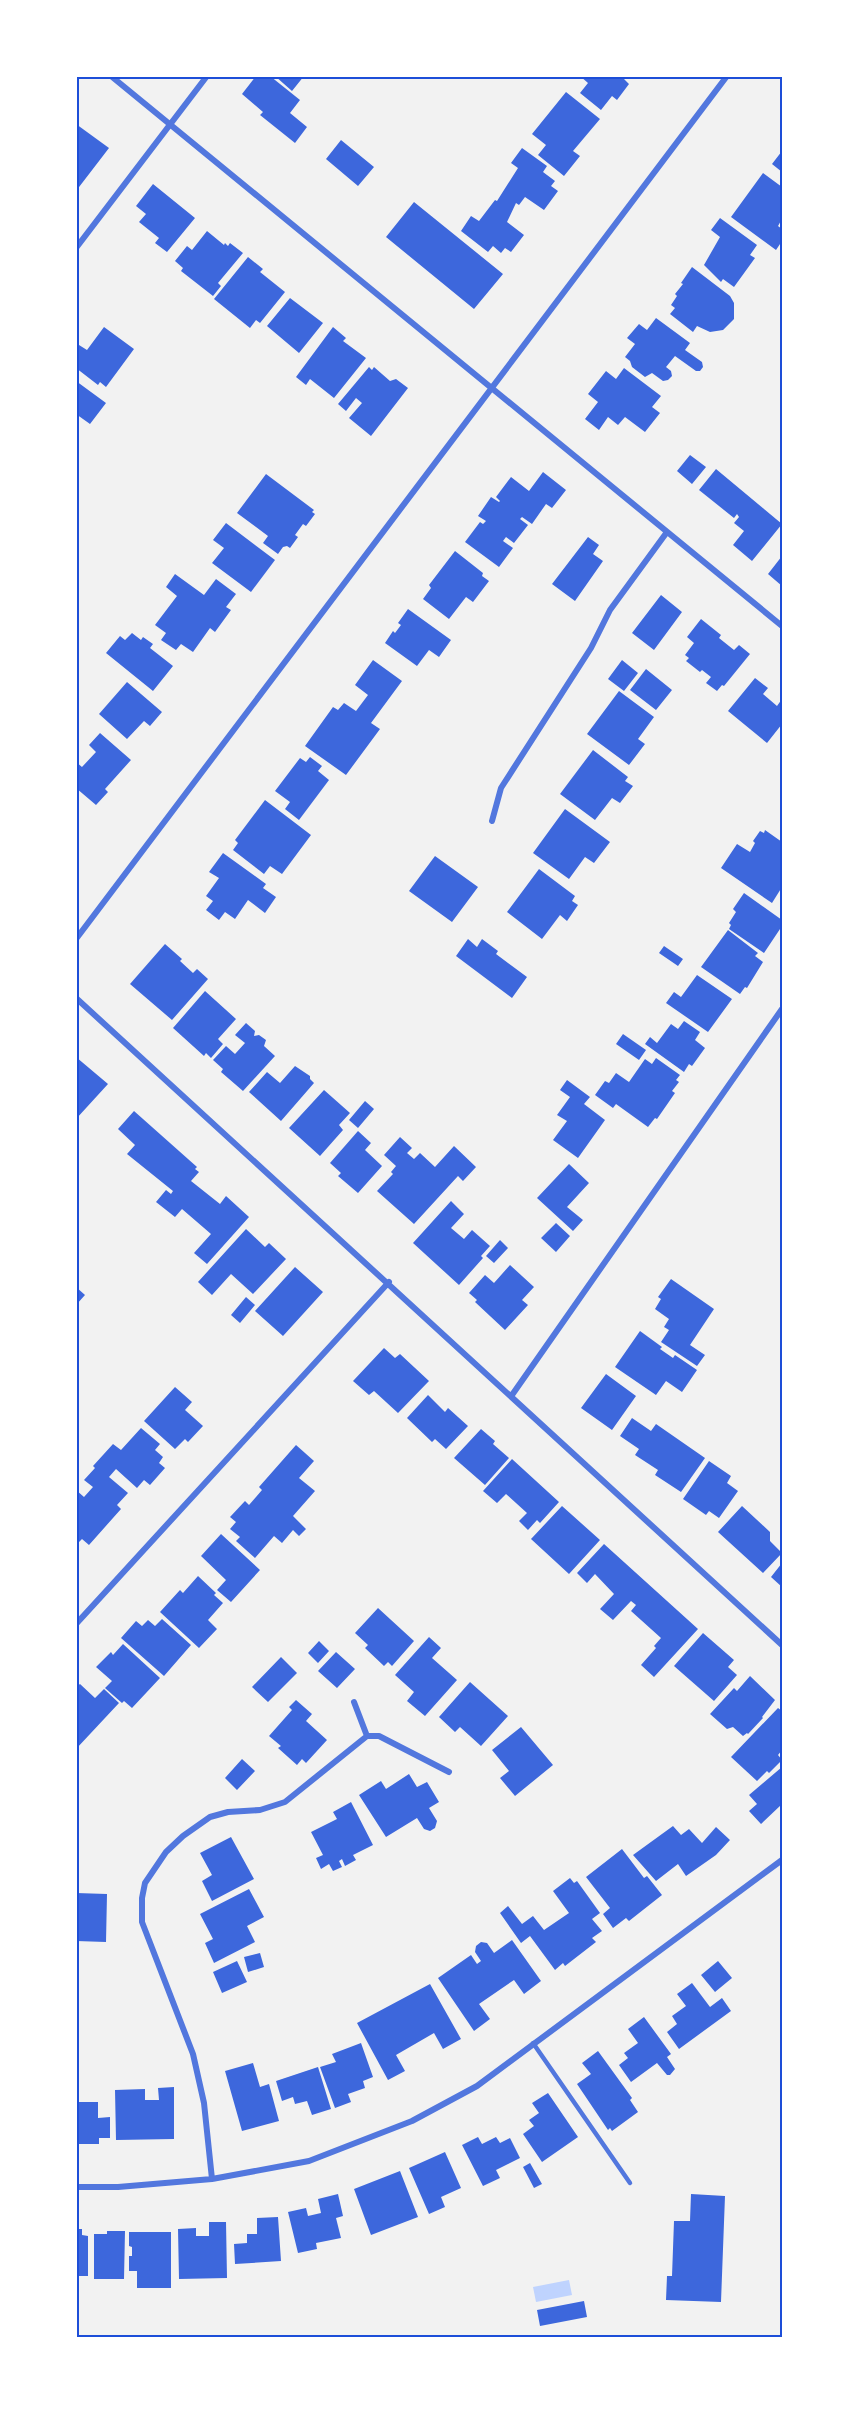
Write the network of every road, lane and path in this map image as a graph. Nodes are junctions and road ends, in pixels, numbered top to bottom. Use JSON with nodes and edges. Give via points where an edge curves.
{"nodes":[{"id":1,"x":111,"y":76,"type":"edge"},
{"id":2,"x":207,"y":76,"type":"edge"},
{"id":3,"x":727,"y":76,"type":"edge"},
{"id":4,"x":170,"y":124,"type":"junction"},
{"id":5,"x":76,"y":248,"type":"edge"},
{"id":6,"x":493,"y":388,"type":"junction"},
{"id":7,"x":667,"y":532,"type":"junction"},
{"id":8,"x":783,"y":626,"type":"edge"},
{"id":9,"x":492,"y":821,"type":"dead end"},
{"id":10,"x":76,"y":939,"type":"edge"},
{"id":11,"x":76,"y":998,"type":"edge"},
{"id":12,"x":783,"y":1009,"type":"edge"},
{"id":13,"x":389,"y":1282,"type":"junction"},
{"id":14,"x":512,"y":1395,"type":"junction"},
{"id":15,"x":76,"y":1624,"type":"edge"},
{"id":16,"x":783,"y":1645,"type":"edge"},
{"id":17,"x":354,"y":1702,"type":"dead end"},
{"id":18,"x":367,"y":1736,"type":"junction"},
{"id":19,"x":449,"y":1772,"type":"dead end"},
{"id":20,"x":783,"y":1860,"type":"edge"},
{"id":21,"x":533,"y":2043,"type":"junction"},
{"id":22,"x":212,"y":2179,"type":"junction"},
{"id":23,"x":630,"y":2183,"type":"dead end"},
{"id":24,"x":76,"y":2187,"type":"edge"}],
"edges":[{"from":1,"to":4,"type":"street"},
{"from":2,"to":4,"type":"street"},
{"from":3,"to":6,"type":"street"},
{"from":4,"to":5,"type":"street"},
{"from":4,"to":6,"type":"street"},
{"from":6,"to":7,"type":"street"},
{"from":6,"to":10,"type":"street"},
{"from":7,"to":8,"type":"street"},
{"from":7,"to":9,"type":"street","via":[[609,610],[591,648],[501,788]]},
{"from":11,"to":13,"type":"street"},
{"from":12,"to":14,"type":"street"},
{"from":13,"to":14,"type":"street"},
{"from":13,"to":15,"type":"street"},
{"from":14,"to":16,"type":"street"},
{"from":17,"to":18,"type":"street"},
{"from":18,"to":19,"type":"street","via":[[379,1736]]},
{"from":18,"to":22,"type":"street","via":[[285,1802],[210,1817],[166,1852],[145,1883],[142,1922],[193,2054],[204,2103]]},
{"from":20,"to":21,"type":"street"},
{"from":21,"to":22,"type":"street","via":[[477,2086],[412,2121],[309,2162]]},
{"from":21,"to":23,"type":"lane"},
{"from":22,"to":24,"type":"street"}]}
